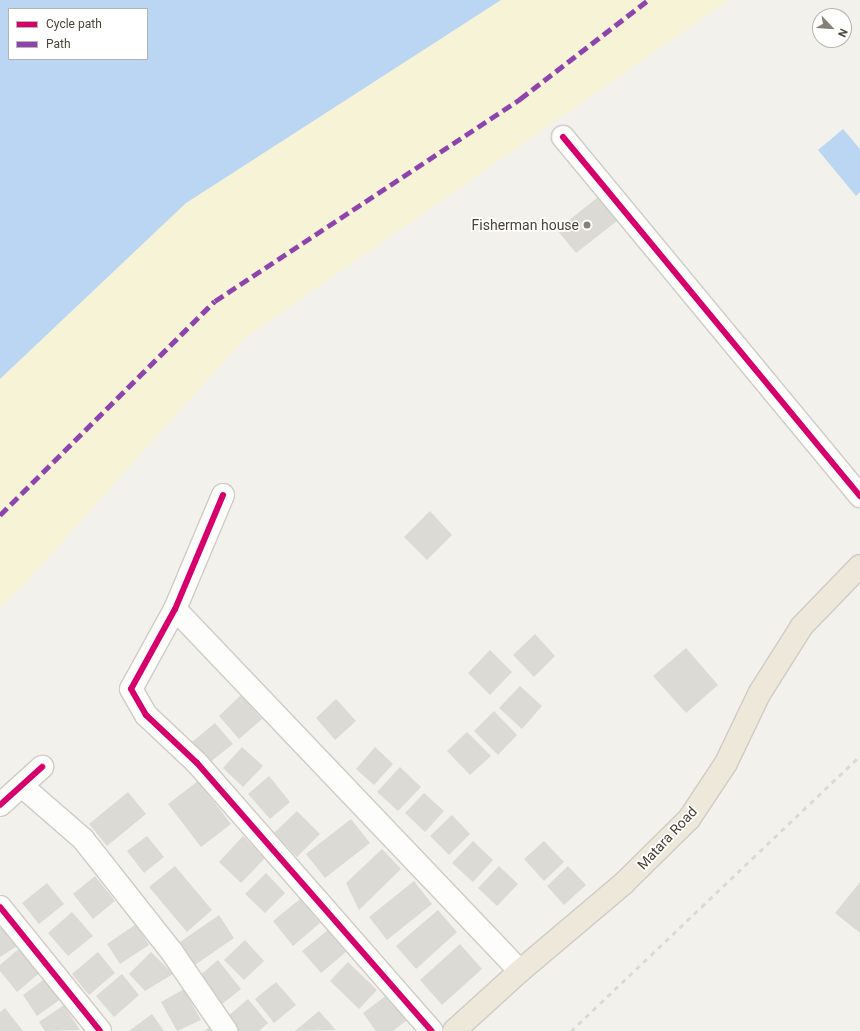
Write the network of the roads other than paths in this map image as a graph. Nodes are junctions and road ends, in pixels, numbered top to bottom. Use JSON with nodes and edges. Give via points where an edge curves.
{"nodes":[{"id":1,"x":563,"y":137,"type":"dead end"},
{"id":2,"x":223,"y":495,"type":"dead end"},
{"id":3,"x":860,"y":496,"type":"edge"},
{"id":4,"x":860,"y":566,"type":"edge"},
{"id":5,"x":175,"y":609,"type":"junction"},
{"id":6,"x":42,"y":767,"type":"dead end"},
{"id":7,"x":22,"y":786,"type":"junction"},
{"id":8,"x":0,"y":805,"type":"edge"},
{"id":9,"x":0,"y":907,"type":"edge"},
{"id":10,"x":520,"y":971,"type":"junction"},
{"id":11,"x":100,"y":1031,"type":"edge"},
{"id":12,"x":226,"y":1031,"type":"edge"},
{"id":13,"x":432,"y":1031,"type":"edge"},
{"id":14,"x":454,"y":1031,"type":"edge"}],
"edges":[{"from":1,"to":3,"type":"street"},
{"from":2,"to":5,"type":"street"},
{"from":4,"to":10,"type":"highway","name":"Matara Road","via":[[802,626],[759,694],[726,763],[688,819],[623,884]]},
{"from":5,"to":10,"type":"street"},
{"from":5,"to":13,"type":"street","via":[[131,689],[146,715],[197,763]]},
{"from":6,"to":7,"type":"street"},
{"from":7,"to":8,"type":"street"},
{"from":7,"to":12,"type":"street","via":[[83,840],[172,952]]},
{"from":9,"to":11,"type":"street"},
{"from":10,"to":14,"type":"highway","name":"Matara Road"}]}
